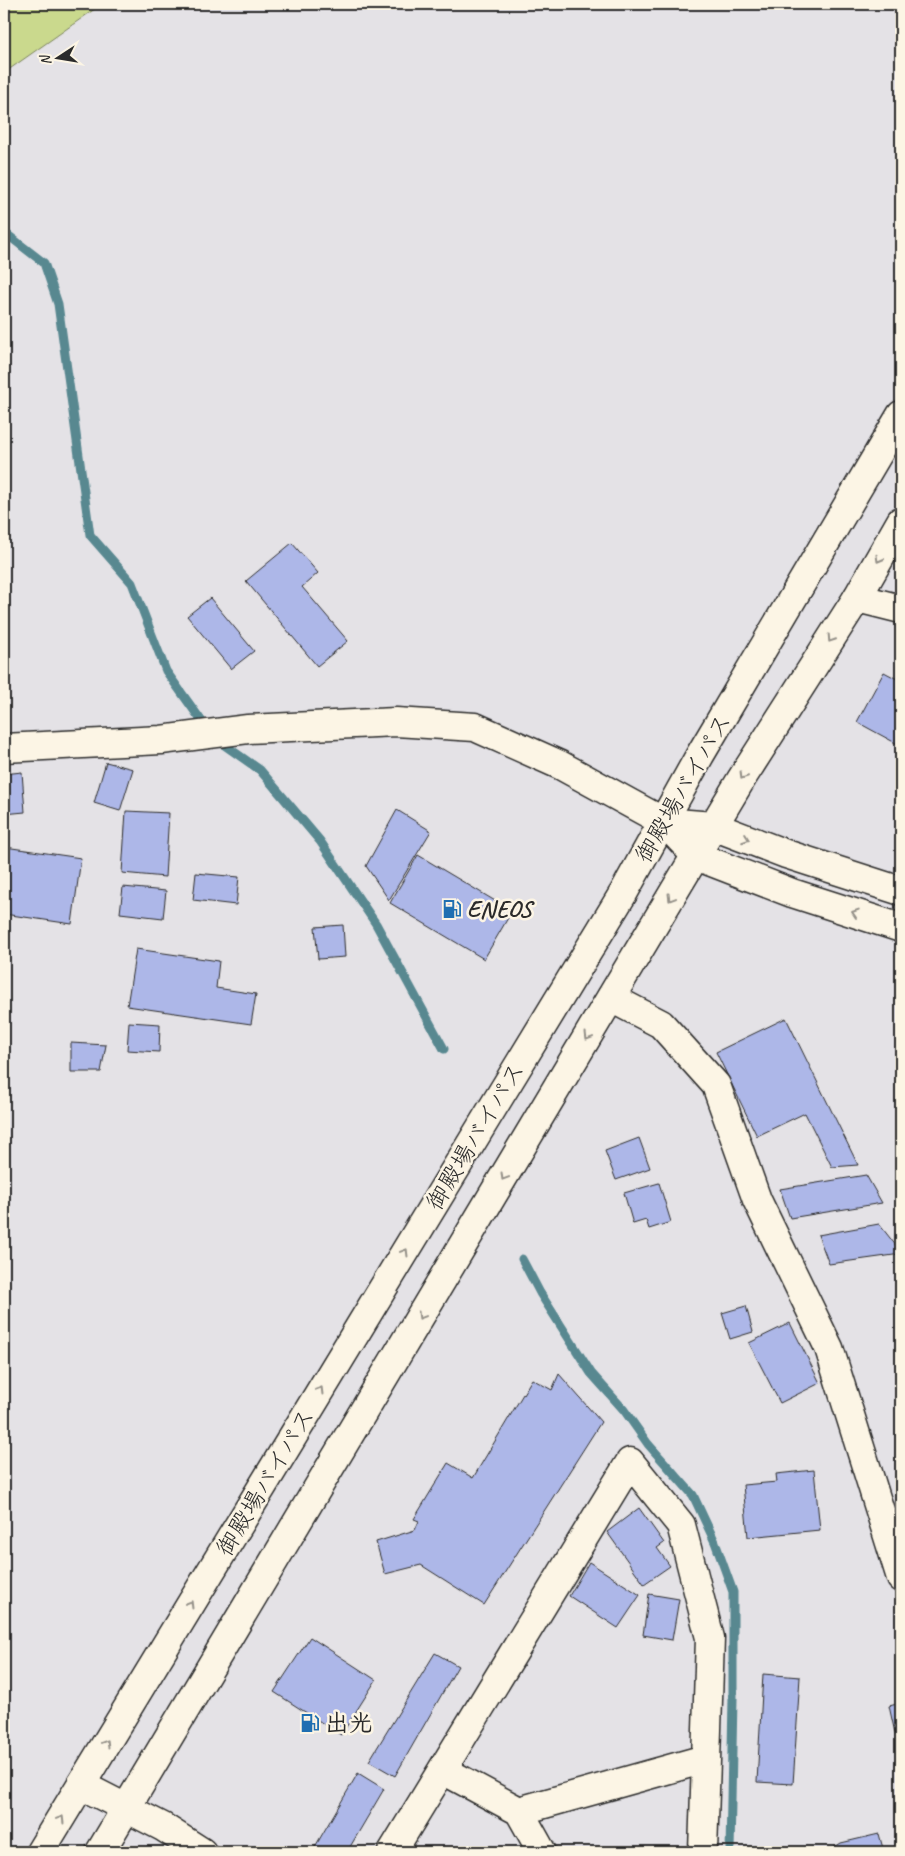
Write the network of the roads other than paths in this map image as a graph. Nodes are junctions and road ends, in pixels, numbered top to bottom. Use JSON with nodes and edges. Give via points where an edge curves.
{"nodes":[{"id":1,"x":901,"y":415,"type":"edge"},
{"id":2,"x":901,"y":521,"type":"edge"},
{"id":3,"x":857,"y":598,"type":"junction"},
{"id":4,"x":901,"y":609,"type":"edge"},
{"id":5,"x":4,"y":748,"type":"edge"},
{"id":6,"x":664,"y":822,"type":"junction"},
{"id":7,"x":713,"y":826,"type":"junction"},
{"id":8,"x":696,"y":856,"type":"junction"},
{"id":9,"x":901,"y":890,"type":"edge"},
{"id":10,"x":901,"y":928,"type":"edge"},
{"id":11,"x":611,"y":998,"type":"junction"},
{"id":12,"x":901,"y":1578,"type":"edge"},
{"id":13,"x":705,"y":1759,"type":"junction"},
{"id":14,"x":442,"y":1770,"type":"junction"},
{"id":15,"x":81,"y":1785,"type":"junction"},
{"id":16,"x":127,"y":1808,"type":"junction"},
{"id":17,"x":519,"y":1811,"type":"junction"},
{"id":18,"x":40,"y":1852,"type":"edge"},
{"id":19,"x":100,"y":1852,"type":"edge"},
{"id":20,"x":202,"y":1852,"type":"edge"},
{"id":21,"x":392,"y":1852,"type":"edge"},
{"id":22,"x":542,"y":1852,"type":"edge"},
{"id":23,"x":704,"y":1852,"type":"edge"}],
"edges":[{"from":1,"to":6,"type":"main road","name":"御殿場バイパス","via":[[700,755]]},
{"from":2,"to":3,"type":"main road","name":"御殿場バイパス","one_way":true},
{"from":3,"to":4,"type":"main road"},
{"from":3,"to":7,"type":"main road","name":"御殿場バイパス","one_way":true},
{"from":5,"to":6,"type":"main road","via":[[161,740],[248,729],[396,722],[475,727],[560,764]]},
{"from":6,"to":7,"type":"main road"},
{"from":6,"to":8,"type":"main road"},
{"from":15,"to":6,"type":"main road","name":"御殿場バイパス","one_way":true},
{"from":7,"to":8,"type":"main road","name":"御殿場バイパス"},
{"from":7,"to":9,"type":"main road","one_way":true,"via":[[786,854]]},
{"from":10,"to":8,"type":"main road","one_way":true,"via":[[792,894]]},
{"from":8,"to":11,"type":"main road","name":"御殿場バイパス","one_way":true},
{"from":11,"to":12,"type":"main road","via":[[661,1024],[716,1085],[757,1200],[830,1348]]},
{"from":11,"to":16,"type":"main road","name":"御殿場バイパス","one_way":true},
{"from":13,"to":14,"type":"main road","via":[[710,1638],[680,1525],[630,1462]]},
{"from":13,"to":17,"type":"main road"},
{"from":13,"to":23,"type":"main road"},
{"from":14,"to":17,"type":"main road"},
{"from":14,"to":21,"type":"main road"},
{"from":15,"to":16,"type":"main road"},
{"from":18,"to":15,"type":"main road","name":"御殿場バイパス","one_way":true},
{"from":16,"to":19,"type":"main road","name":"御殿場バイパス"},
{"from":16,"to":20,"type":"main road"},
{"from":17,"to":22,"type":"main road"}]}
